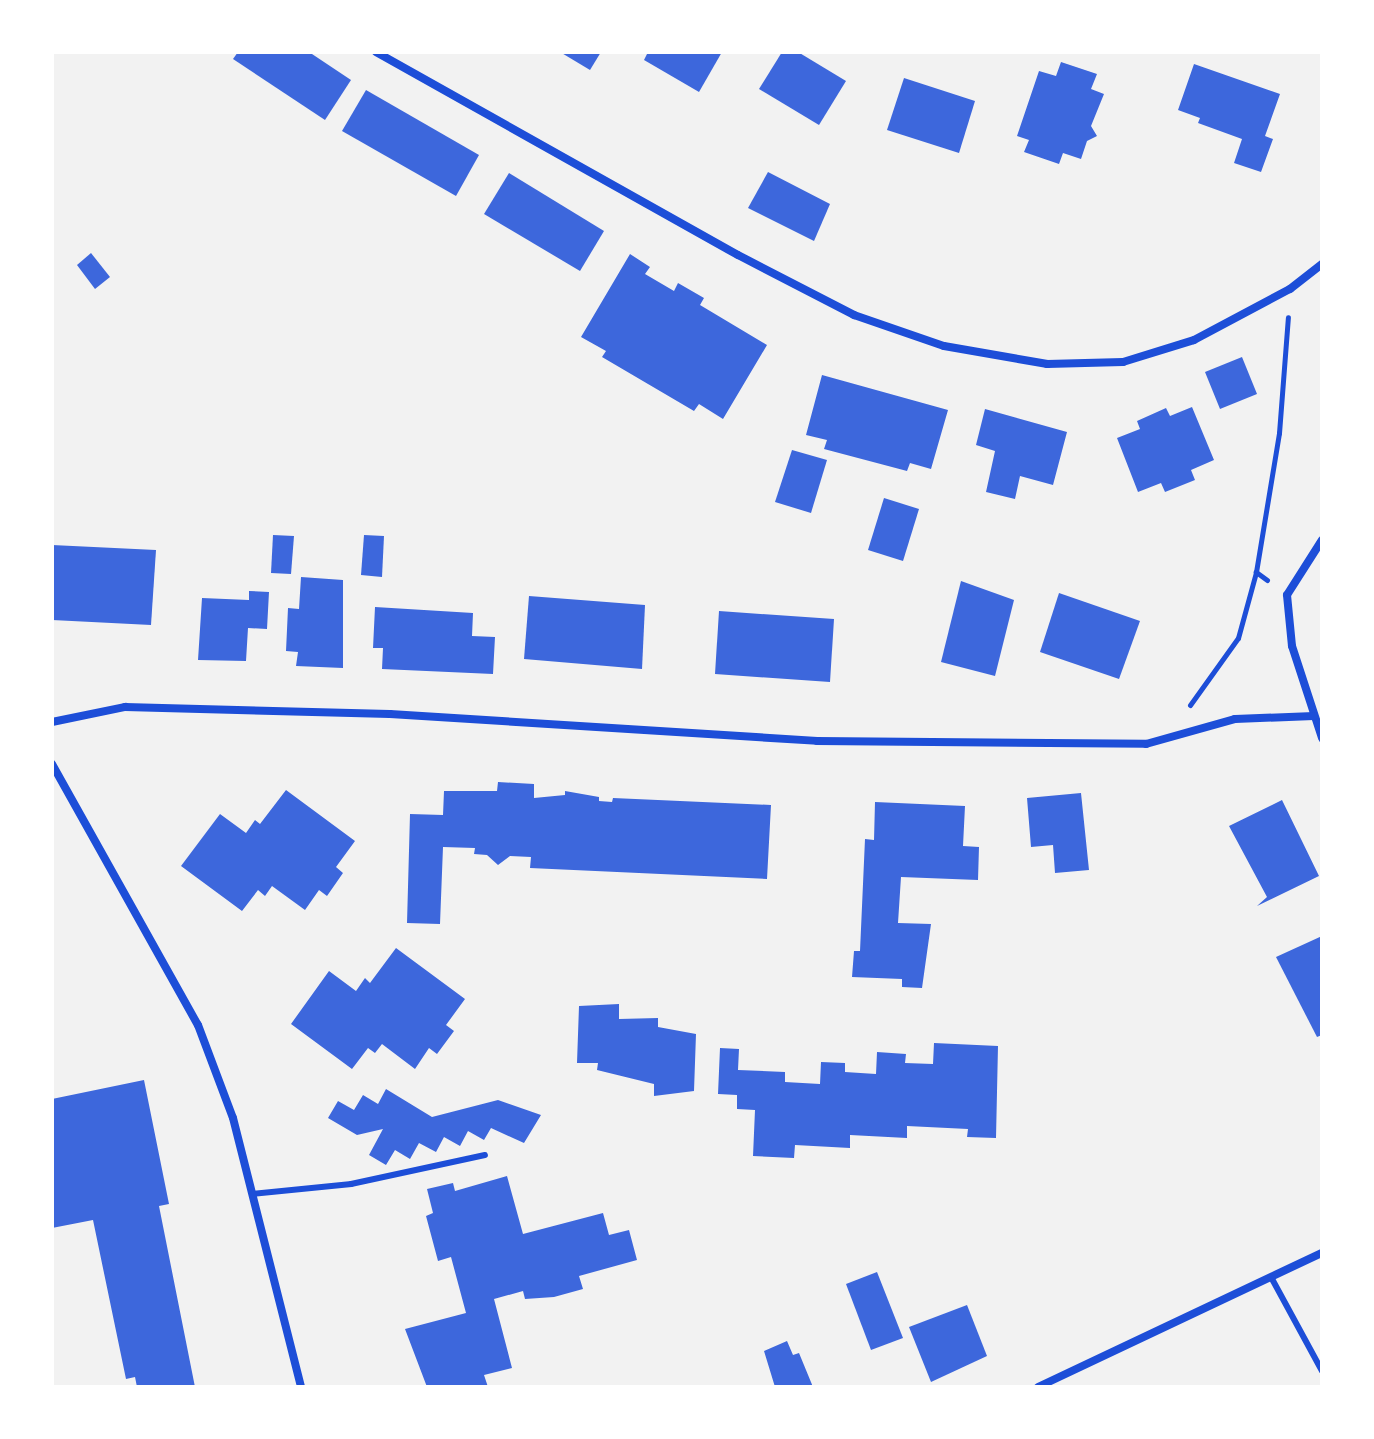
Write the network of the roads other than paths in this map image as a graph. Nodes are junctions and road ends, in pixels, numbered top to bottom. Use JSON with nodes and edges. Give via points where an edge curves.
{"nodes":[{"id":1,"x":376,"y":52,"type":"edge"},
{"id":2,"x":1322,"y":264,"type":"edge"},
{"id":3,"x":1322,"y":540,"type":"edge"},
{"id":4,"x":1314,"y":716,"type":"junction"},
{"id":5,"x":52,"y":722,"type":"edge"},
{"id":6,"x":1322,"y":738,"type":"edge"},
{"id":7,"x":52,"y":764,"type":"edge"},
{"id":8,"x":485,"y":1155,"type":"dead end"},
{"id":9,"x":252,"y":1194,"type":"junction"},
{"id":10,"x":1322,"y":1253,"type":"edge"},
{"id":11,"x":1271,"y":1277,"type":"junction"},
{"id":12,"x":1322,"y":1371,"type":"edge"},
{"id":13,"x":301,"y":1387,"type":"edge"},
{"id":14,"x":1038,"y":1387,"type":"edge"}],
"edges":[{"from":1,"to":2,"type":"street","via":[[738,255],[854,315],[944,346],[1047,364],[1123,362],[1194,340],[1290,289]]},
{"from":3,"to":4,"type":"street","via":[[1287,595],[1292,646]]},
{"from":4,"to":5,"type":"street","via":[[1235,719],[1146,744],[817,741],[390,714],[125,707]]},
{"from":4,"to":6,"type":"street"},
{"from":7,"to":9,"type":"street","via":[[198,1025],[233,1118]]},
{"from":8,"to":9,"type":"lane","via":[[351,1184]]},
{"from":9,"to":13,"type":"street"},
{"from":10,"to":11,"type":"street"},
{"from":11,"to":12,"type":"lane"},
{"from":11,"to":14,"type":"street"}]}
